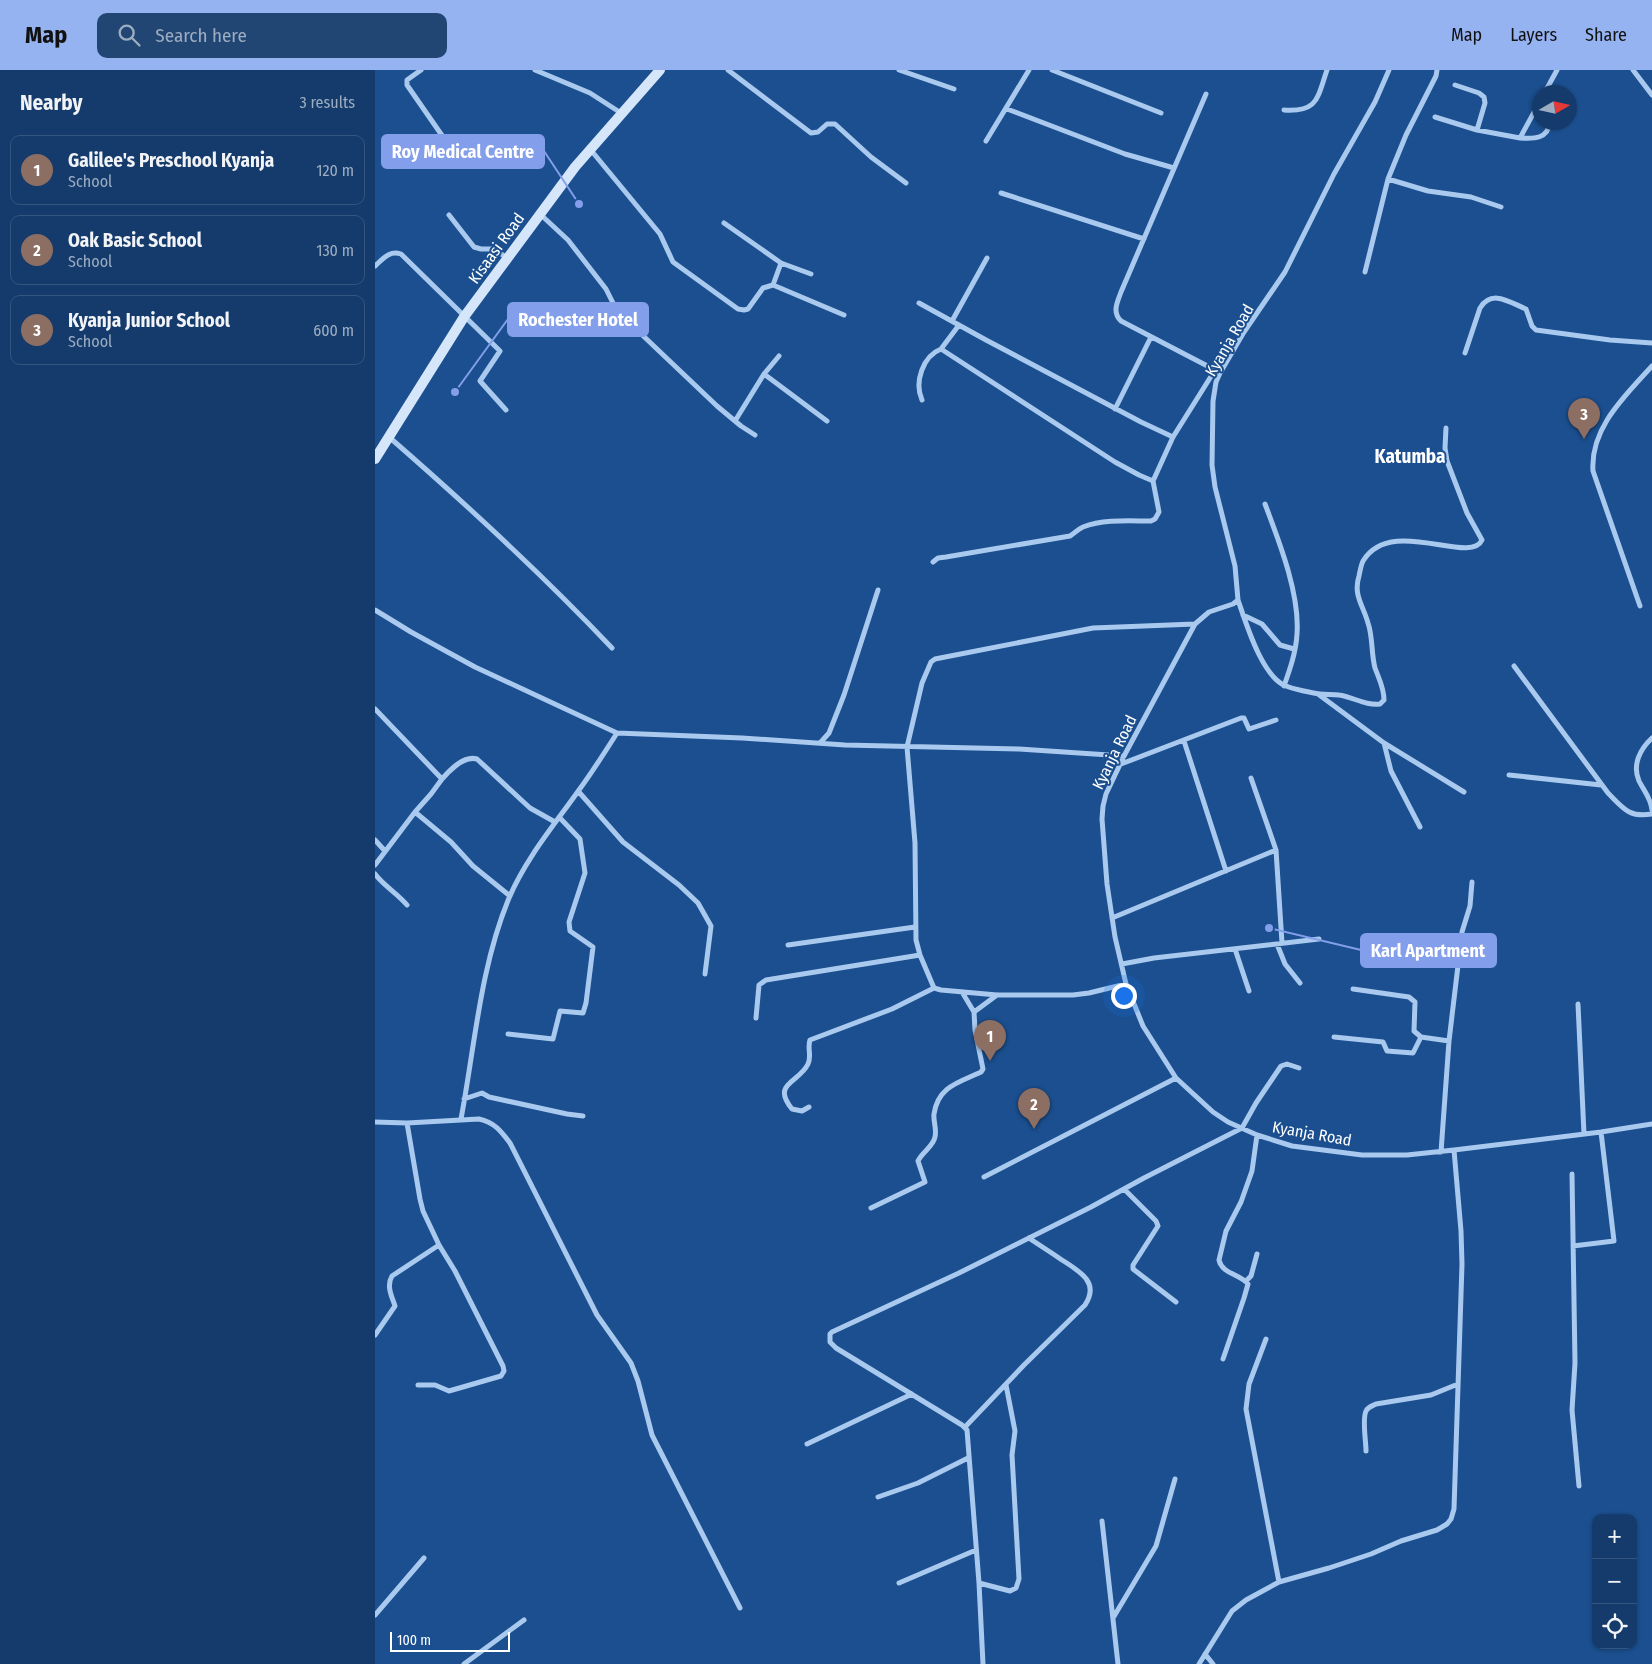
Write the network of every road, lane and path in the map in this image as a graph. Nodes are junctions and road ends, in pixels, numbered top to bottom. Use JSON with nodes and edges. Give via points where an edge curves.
{"nodes":[{"id":1,"x":421,"y":70,"type":"edge"},
{"id":2,"x":535,"y":70,"type":"edge"},
{"id":3,"x":660,"y":70,"type":"edge"},
{"id":4,"x":728,"y":70,"type":"edge"},
{"id":5,"x":899,"y":70,"type":"edge"},
{"id":6,"x":1029,"y":70,"type":"edge"},
{"id":7,"x":1052,"y":70,"type":"edge"},
{"id":8,"x":1327,"y":70,"type":"edge"},
{"id":9,"x":1389,"y":70,"type":"edge"},
{"id":10,"x":1437,"y":70,"type":"edge"},
{"id":11,"x":1557,"y":70,"type":"edge"},
{"id":12,"x":1633,"y":70,"type":"edge"},
{"id":13,"x":1455,"y":84,"type":"dead end"},
{"id":14,"x":1549,"y":85,"type":"edge"},
{"id":15,"x":954,"y":89,"type":"dead end"},
{"id":16,"x":1205,"y":94,"type":"dead end"},
{"id":17,"x":1652,"y":95,"type":"edge"},
{"id":18,"x":1007,"y":109,"type":"junction"},
{"id":19,"x":1284,"y":110,"type":"dead end"},
{"id":20,"x":621,"y":113,"type":"junction"},
{"id":21,"x":1161,"y":113,"type":"dead end"},
{"id":22,"x":1435,"y":117,"type":"dead end"},
{"id":23,"x":1532,"y":118,"type":"edge"},
{"id":24,"x":1477,"y":130,"type":"junction"},
{"id":25,"x":1548,"y":130,"type":"edge"},
{"id":26,"x":1520,"y":138,"type":"junction"},
{"id":27,"x":986,"y":141,"type":"dead end"},
{"id":28,"x":450,"y":147,"type":"dead end"},
{"id":29,"x":590,"y":149,"type":"junction"},
{"id":30,"x":1174,"y":168,"type":"junction"},
{"id":31,"x":1388,"y":179,"type":"junction"},
{"id":32,"x":906,"y":183,"type":"dead end"},
{"id":33,"x":1001,"y":192,"type":"dead end"},
{"id":34,"x":1501,"y":207,"type":"dead end"},
{"id":35,"x":539,"y":214,"type":"junction"},
{"id":36,"x":449,"y":215,"type":"dead end"},
{"id":37,"x":723,"y":223,"type":"dead end"},
{"id":38,"x":1144,"y":239,"type":"junction"},
{"id":39,"x":987,"y":258,"type":"dead end"},
{"id":40,"x":507,"y":259,"type":"junction"},
{"id":41,"x":781,"y":263,"type":"junction"},
{"id":42,"x":375,"y":266,"type":"edge"},
{"id":43,"x":1365,"y":272,"type":"dead end"},
{"id":44,"x":811,"y":274,"type":"dead end"},
{"id":45,"x":773,"y":285,"type":"junction"},
{"id":46,"x":919,"y":302,"type":"dead end"},
{"id":47,"x":843,"y":315,"type":"dead end"},
{"id":48,"x":464,"y":317,"type":"junction"},
{"id":49,"x":952,"y":321,"type":"junction"},
{"id":50,"x":959,"y":324,"type":"junction"},
{"id":51,"x":1151,"y":337,"type":"junction"},
{"id":52,"x":1652,"y":343,"type":"edge"},
{"id":53,"x":941,"y":349,"type":"junction"},
{"id":54,"x":1465,"y":353,"type":"dead end"},
{"id":55,"x":779,"y":356,"type":"dead end"},
{"id":56,"x":1652,"y":366,"type":"edge"},
{"id":57,"x":1217,"y":371,"type":"junction"},
{"id":58,"x":764,"y":374,"type":"junction"},
{"id":59,"x":922,"y":400,"type":"dead end"},
{"id":60,"x":1115,"y":409,"type":"junction"},
{"id":61,"x":506,"y":410,"type":"dead end"},
{"id":62,"x":735,"y":421,"type":"junction"},
{"id":63,"x":827,"y":421,"type":"dead end"},
{"id":64,"x":1446,"y":428,"type":"dead end"},
{"id":65,"x":755,"y":435,"type":"dead end"},
{"id":66,"x":388,"y":437,"type":"junction"},
{"id":67,"x":1173,"y":437,"type":"junction"},
{"id":68,"x":375,"y":459,"type":"edge"},
{"id":69,"x":1153,"y":482,"type":"junction"},
{"id":70,"x":1265,"y":504,"type":"dead end"},
{"id":71,"x":933,"y":562,"type":"dead end"},
{"id":72,"x":878,"y":590,"type":"dead end"},
{"id":73,"x":1238,"y":600,"type":"junction"},
{"id":74,"x":1640,"y":606,"type":"dead end"},
{"id":75,"x":375,"y":610,"type":"edge"},
{"id":76,"x":1243,"y":615,"type":"junction"},
{"id":77,"x":1195,"y":624,"type":"junction"},
{"id":78,"x":612,"y":648,"type":"dead end"},
{"id":79,"x":1294,"y":649,"type":"junction"},
{"id":80,"x":1514,"y":666,"type":"dead end"},
{"id":81,"x":1284,"y":686,"type":"junction"},
{"id":82,"x":1318,"y":694,"type":"junction"},
{"id":83,"x":375,"y":709,"type":"edge"},
{"id":84,"x":1276,"y":720,"type":"dead end"},
{"id":85,"x":617,"y":733,"type":"junction"},
{"id":86,"x":1652,"y":738,"type":"edge"},
{"id":87,"x":1184,"y":741,"type":"junction"},
{"id":88,"x":820,"y":743,"type":"junction"},
{"id":89,"x":1384,"y":743,"type":"junction"},
{"id":90,"x":907,"y":747,"type":"junction"},
{"id":91,"x":1124,"y":756,"type":"junction"},
{"id":92,"x":1121,"y":764,"type":"junction"},
{"id":93,"x":1509,"y":775,"type":"dead end"},
{"id":94,"x":1251,"y":778,"type":"dead end"},
{"id":95,"x":442,"y":779,"type":"junction"},
{"id":96,"x":1601,"y":785,"type":"junction"},
{"id":97,"x":579,"y":791,"type":"junction"},
{"id":98,"x":1464,"y":792,"type":"dead end"},
{"id":99,"x":1652,"y":810,"type":"edge"},
{"id":100,"x":415,"y":812,"type":"junction"},
{"id":101,"x":1652,"y":814,"type":"edge"},
{"id":102,"x":559,"y":817,"type":"junction"},
{"id":103,"x":555,"y":822,"type":"junction"},
{"id":104,"x":1420,"y":827,"type":"dead end"},
{"id":105,"x":375,"y":840,"type":"edge"},
{"id":106,"x":1276,"y":850,"type":"junction"},
{"id":107,"x":385,"y":851,"type":"junction"},
{"id":108,"x":375,"y":865,"type":"edge"},
{"id":109,"x":1226,"y":871,"type":"junction"},
{"id":110,"x":375,"y":874,"type":"edge"},
{"id":111,"x":1472,"y":882,"type":"dead end"},
{"id":112,"x":510,"y":896,"type":"junction"},
{"id":113,"x":407,"y":905,"type":"dead end"},
{"id":114,"x":1113,"y":918,"type":"junction"},
{"id":115,"x":915,"y":927,"type":"junction"},
{"id":116,"x":1319,"y":940,"type":"dead end"},
{"id":117,"x":1280,"y":943,"type":"junction"},
{"id":118,"x":788,"y":945,"type":"dead end"},
{"id":119,"x":1235,"y":949,"type":"junction"},
{"id":120,"x":919,"y":955,"type":"junction"},
{"id":121,"x":1121,"y":964,"type":"junction"},
{"id":122,"x":705,"y":974,"type":"dead end"},
{"id":123,"x":1301,"y":983,"type":"dead end"},
{"id":124,"x":1126,"y":984,"type":"junction"},
{"id":125,"x":934,"y":988,"type":"junction"},
{"id":126,"x":1353,"y":989,"type":"dead end"},
{"id":127,"x":1249,"y":991,"type":"dead end"},
{"id":128,"x":962,"y":992,"type":"junction"},
{"id":129,"x":997,"y":995,"type":"junction"},
{"id":130,"x":1578,"y":1004,"type":"dead end"},
{"id":131,"x":974,"y":1012,"type":"junction"},
{"id":132,"x":756,"y":1018,"type":"dead end"},
{"id":133,"x":509,"y":1034,"type":"dead end"},
{"id":134,"x":1334,"y":1037,"type":"dead end"},
{"id":135,"x":1421,"y":1037,"type":"junction"},
{"id":136,"x":1449,"y":1041,"type":"junction"},
{"id":137,"x":1299,"y":1068,"type":"dead end"},
{"id":138,"x":1176,"y":1078,"type":"junction"},
{"id":139,"x":464,"y":1099,"type":"junction"},
{"id":140,"x":809,"y":1107,"type":"dead end"},
{"id":141,"x":583,"y":1116,"type":"dead end"},
{"id":142,"x":461,"y":1119,"type":"junction"},
{"id":143,"x":375,"y":1122,"type":"edge"},
{"id":144,"x":407,"y":1123,"type":"junction"},
{"id":145,"x":1652,"y":1124,"type":"edge"},
{"id":146,"x":1241,"y":1128,"type":"junction"},
{"id":147,"x":1601,"y":1132,"type":"junction"},
{"id":148,"x":1584,"y":1134,"type":"junction"},
{"id":149,"x":1257,"y":1136,"type":"junction"},
{"id":150,"x":1454,"y":1150,"type":"junction"},
{"id":151,"x":1441,"y":1152,"type":"junction"},
{"id":152,"x":1572,"y":1174,"type":"dead end"},
{"id":153,"x":984,"y":1177,"type":"dead end"},
{"id":154,"x":1124,"y":1189,"type":"junction"},
{"id":155,"x":871,"y":1208,"type":"dead end"},
{"id":156,"x":1029,"y":1238,"type":"junction"},
{"id":157,"x":439,"y":1245,"type":"junction"},
{"id":158,"x":1573,"y":1246,"type":"junction"},
{"id":159,"x":1257,"y":1254,"type":"dead end"},
{"id":160,"x":1246,"y":1281,"type":"junction"},
{"id":161,"x":1176,"y":1302,"type":"dead end"},
{"id":162,"x":375,"y":1336,"type":"edge"},
{"id":163,"x":1266,"y":1339,"type":"dead end"},
{"id":164,"x":1223,"y":1359,"type":"dead end"},
{"id":165,"x":1458,"y":1384,"type":"junction"},
{"id":166,"x":418,"y":1385,"type":"dead end"},
{"id":167,"x":1006,"y":1385,"type":"junction"},
{"id":168,"x":912,"y":1394,"type":"junction"},
{"id":169,"x":965,"y":1427,"type":"junction"},
{"id":170,"x":807,"y":1444,"type":"dead end"},
{"id":171,"x":1366,"y":1451,"type":"dead end"},
{"id":172,"x":968,"y":1458,"type":"junction"},
{"id":173,"x":1175,"y":1479,"type":"dead end"},
{"id":174,"x":1579,"y":1486,"type":"dead end"},
{"id":175,"x":878,"y":1497,"type":"dead end"},
{"id":176,"x":1102,"y":1521,"type":"dead end"},
{"id":177,"x":976,"y":1550,"type":"junction"},
{"id":178,"x":424,"y":1558,"type":"dead end"},
{"id":179,"x":1279,"y":1582,"type":"junction"},
{"id":180,"x":899,"y":1583,"type":"dead end"},
{"id":181,"x":979,"y":1583,"type":"junction"},
{"id":182,"x":740,"y":1608,"type":"dead end"},
{"id":183,"x":375,"y":1615,"type":"edge"},
{"id":184,"x":1113,"y":1618,"type":"junction"},
{"id":185,"x":524,"y":1620,"type":"dead end"},
{"id":186,"x":1205,"y":1654,"type":"junction"},
{"id":187,"x":463,"y":1664,"type":"edge"},
{"id":188,"x":983,"y":1664,"type":"edge"},
{"id":189,"x":1118,"y":1664,"type":"edge"},
{"id":190,"x":1199,"y":1664,"type":"edge"},
{"id":191,"x":1213,"y":1664,"type":"edge"}],
"edges":[{"from":1,"to":28,"type":"street","via":[[407,80],[407,85]]},
{"from":2,"to":20,"type":"street","via":[[590,93]]},
{"from":3,"to":20,"type":"main road","name":"Kisaasi Road"},
{"from":4,"to":32,"type":"street","via":[[811,133],[818,132],[827,124],[835,124]]},
{"from":5,"to":15,"type":"street"},
{"from":6,"to":18,"type":"street"},
{"from":7,"to":21,"type":"street"},
{"from":8,"to":19,"type":"street","via":[[1313,105],[1304,110]]},
{"from":9,"to":57,"type":"street","name":"Kyanja Road","via":[[1285,272]]},
{"from":10,"to":31,"type":"street"},
{"from":11,"to":14,"type":"street"},
{"from":12,"to":17,"type":"street"},
{"from":13,"to":24,"type":"street","via":[[1484,97]]},
{"from":16,"to":30,"type":"street"},
{"from":18,"to":27,"type":"street"},
{"from":18,"to":30,"type":"street","via":[[1125,154]]},
{"from":20,"to":29,"type":"main road","name":"Kisaasi Road"},
{"from":22,"to":24,"type":"street"},
{"from":23,"to":26,"type":"street"},
{"from":24,"to":26,"type":"street"},
{"from":25,"to":26,"type":"street","via":[[1534,139]]},
{"from":29,"to":35,"type":"main road","name":"Kisaasi Road"},
{"from":29,"to":45,"type":"street","via":[[660,234],[673,262],[742,310],[747,309],[763,288]]},
{"from":30,"to":38,"type":"street"},
{"from":31,"to":34,"type":"street"},
{"from":31,"to":43,"type":"street"},
{"from":33,"to":38,"type":"street"},
{"from":35,"to":40,"type":"main road","name":"Kisaasi Road"},
{"from":35,"to":62,"type":"street","via":[[568,240],[606,289],[617,311]]},
{"from":36,"to":40,"type":"street","via":[[474,247],[494,250]]},
{"from":37,"to":41,"type":"street"},
{"from":38,"to":51,"type":"street","via":[[1115,312],[1121,322]]},
{"from":39,"to":49,"type":"street"},
{"from":40,"to":48,"type":"main road","name":"Kisaasi Road"},
{"from":41,"to":44,"type":"street"},
{"from":41,"to":45,"type":"street"},
{"from":42,"to":48,"type":"street","via":[[390,253],[401,254]]},
{"from":45,"to":47,"type":"street"},
{"from":46,"to":49,"type":"street"},
{"from":48,"to":61,"type":"street","via":[[500,351],[480,381]]},
{"from":48,"to":66,"type":"main road","name":"Kisaasi Road"},
{"from":49,"to":50,"type":"street"},
{"from":50,"to":53,"type":"street"},
{"from":50,"to":60,"type":"street"},
{"from":51,"to":57,"type":"street"},
{"from":51,"to":60,"type":"street"},
{"from":52,"to":54,"type":"street","via":[[1536,330],[1525,309],[1490,298],[1480,308]]},
{"from":53,"to":59,"type":"street","via":[[934,352],[923,366],[919,389]]},
{"from":53,"to":69,"type":"street","via":[[1115,462]]},
{"from":55,"to":58,"type":"street"},
{"from":56,"to":74,"type":"street","via":[[1602,427],[1592,459],[1593,471]]},
{"from":57,"to":67,"type":"street"},
{"from":57,"to":73,"type":"street","name":"Kyanja Road","via":[[1212,465],[1235,566]]},
{"from":58,"to":62,"type":"street"},
{"from":58,"to":63,"type":"street"},
{"from":60,"to":67,"type":"street"},
{"from":62,"to":65,"type":"street"},
{"from":64,"to":82,"type":"street","via":[[1447,461],[1467,513],[1482,540],[1476,547],[1465,548],[1401,541],[1388,542],[1376,548],[1363,561],[1356,588],[1368,621],[1384,700],[1374,705],[1339,695]]},
{"from":66,"to":68,"type":"main road","name":"Kisaasi Road"},
{"from":66,"to":78,"type":"street","via":[[569,602]]},
{"from":67,"to":69,"type":"street"},
{"from":69,"to":71,"type":"street","via":[[1159,512],[1151,521],[1088,525],[1070,536],[938,558]]},
{"from":70,"to":79,"type":"street","via":[[1281,545],[1291,585],[1296,612]]},
{"from":72,"to":88,"type":"street","via":[[844,695],[829,733]]},
{"from":73,"to":76,"type":"street"},
{"from":73,"to":77,"type":"street","name":"Kyanja Road","via":[[1209,612]]},
{"from":75,"to":85,"type":"street","via":[[475,667]]},
{"from":76,"to":79,"type":"street","via":[[1262,624],[1280,645]]},
{"from":76,"to":81,"type":"street","via":[[1261,659],[1273,677]]},
{"from":77,"to":90,"type":"street","via":[[1093,628],[935,659],[922,683]]},
{"from":77,"to":91,"type":"street","name":"Kyanja Road"},
{"from":79,"to":81,"type":"street"},
{"from":80,"to":96,"type":"street"},
{"from":81,"to":82,"type":"street"},
{"from":82,"to":89,"type":"street"},
{"from":83,"to":95,"type":"street"},
{"from":84,"to":87,"type":"street","via":[[1249,729],[1241,718]]},
{"from":85,"to":88,"type":"street"},
{"from":85,"to":97,"type":"street"},
{"from":86,"to":99,"type":"street","via":[[1639,754],[1637,772]]},
{"from":87,"to":92,"type":"street"},
{"from":87,"to":109,"type":"street"},
{"from":88,"to":90,"type":"street"},
{"from":89,"to":98,"type":"street"},
{"from":89,"to":104,"type":"street","via":[[1391,770]]},
{"from":90,"to":91,"type":"street"},
{"from":90,"to":115,"type":"street","via":[[915,842]]},
{"from":91,"to":92,"type":"street","name":"Kyanja Road"},
{"from":92,"to":114,"type":"street","name":"Kyanja Road","via":[[1106,794],[1102,819]]},
{"from":93,"to":96,"type":"street"},
{"from":94,"to":106,"type":"street"},
{"from":95,"to":100,"type":"street"},
{"from":95,"to":103,"type":"street","via":[[459,764],[477,759],[530,808]]},
{"from":96,"to":101,"type":"street","via":[[1632,814]]},
{"from":97,"to":102,"type":"street"},
{"from":97,"to":122,"type":"street","via":[[623,842],[679,884],[698,903],[711,926]]},
{"from":100,"to":107,"type":"street"},
{"from":100,"to":112,"type":"street"},
{"from":102,"to":103,"type":"street"},
{"from":102,"to":133,"type":"street","via":[[580,839],[585,873],[569,922],[570,931],[593,947],[586,1003],[583,1014],[560,1012],[553,1039]]},
{"from":103,"to":112,"type":"street"},
{"from":105,"to":107,"type":"street"},
{"from":106,"to":109,"type":"street"},
{"from":106,"to":117,"type":"street"},
{"from":107,"to":108,"type":"street"},
{"from":109,"to":114,"type":"street"},
{"from":110,"to":113,"type":"street"},
{"from":111,"to":136,"type":"street","via":[[1470,906],[1462,932]]},
{"from":112,"to":139,"type":"street","via":[[490,953]]},
{"from":114,"to":121,"type":"street","name":"Kyanja Road"},
{"from":115,"to":118,"type":"street"},
{"from":115,"to":120,"type":"street"},
{"from":116,"to":117,"type":"street"},
{"from":117,"to":119,"type":"street"},
{"from":117,"to":123,"type":"street","via":[[1285,964]]},
{"from":119,"to":121,"type":"street"},
{"from":119,"to":127,"type":"street"},
{"from":120,"to":125,"type":"street"},
{"from":120,"to":132,"type":"street","via":[[766,980],[759,985]]},
{"from":121,"to":124,"type":"street","name":"Kyanja Road"},
{"from":124,"to":129,"type":"street","via":[[1089,994]]},
{"from":124,"to":138,"type":"street","name":"Kyanja Road","via":[[1143,1026]]},
{"from":125,"to":128,"type":"street"},
{"from":125,"to":140,"type":"street","via":[[892,1009],[810,1040],[809,1062],[786,1086],[783,1094],[792,1109]]},
{"from":126,"to":135,"type":"street","via":[[1413,999],[1414,1031]]},
{"from":128,"to":129,"type":"street"},
{"from":128,"to":131,"type":"street"},
{"from":129,"to":131,"type":"street"},
{"from":130,"to":148,"type":"street"},
{"from":131,"to":155,"type":"street","via":[[983,1069],[950,1086],[936,1106],[935,1137],[917,1161],[925,1182]]},
{"from":134,"to":135,"type":"street","via":[[1383,1042],[1387,1051],[1411,1054]]},
{"from":135,"to":136,"type":"street"},
{"from":136,"to":151,"type":"street"},
{"from":137,"to":146,"type":"street","via":[[1287,1064],[1281,1066]]},
{"from":138,"to":146,"type":"street","name":"Kyanja Road","via":[[1213,1112]]},
{"from":138,"to":153,"type":"street"},
{"from":139,"to":141,"type":"street","via":[[482,1093]]},
{"from":139,"to":142,"type":"street"},
{"from":142,"to":144,"type":"street"},
{"from":142,"to":182,"type":"street","via":[[495,1124],[510,1143],[597,1315],[631,1363],[652,1436]]},
{"from":143,"to":144,"type":"street"},
{"from":144,"to":157,"type":"street","via":[[423,1212]]},
{"from":145,"to":147,"type":"street","name":"Kyanja Road"},
{"from":146,"to":149,"type":"street","name":"Kyanja Road"},
{"from":146,"to":154,"type":"street"},
{"from":147,"to":148,"type":"street","name":"Kyanja Road"},
{"from":147,"to":158,"type":"street","via":[[1614,1241]]},
{"from":148,"to":150,"type":"street","name":"Kyanja Road"},
{"from":149,"to":151,"type":"street","name":"Kyanja Road","via":[[1292,1146],[1361,1155]]},
{"from":149,"to":160,"type":"street","via":[[1252,1171],[1226,1231],[1219,1260],[1224,1269]]},
{"from":150,"to":151,"type":"street","name":"Kyanja Road"},
{"from":150,"to":165,"type":"street","via":[[1462,1264]]},
{"from":152,"to":158,"type":"street"},
{"from":154,"to":156,"type":"street"},
{"from":154,"to":161,"type":"street","via":[[1158,1226],[1133,1269]]},
{"from":156,"to":167,"type":"street","via":[[1082,1273],[1089,1282],[1091,1293],[1085,1306]]},
{"from":156,"to":168,"type":"street","via":[[830,1334],[830,1342],[836,1348]]},
{"from":157,"to":162,"type":"street","via":[[392,1276],[389,1288],[395,1306]]},
{"from":157,"to":166,"type":"street","via":[[504,1371],[501,1376],[449,1391],[435,1385]]},
{"from":158,"to":174,"type":"street","via":[[1575,1363],[1572,1410]]},
{"from":159,"to":160,"type":"street","via":[[1251,1276]]},
{"from":160,"to":164,"type":"street","via":[[1247,1288]]},
{"from":163,"to":179,"type":"street","via":[[1249,1384],[1246,1409]]},
{"from":165,"to":171,"type":"street","via":[[1431,1394],[1369,1408],[1365,1412]]},
{"from":165,"to":179,"type":"street","via":[[1451,1520],[1437,1530]]},
{"from":167,"to":169,"type":"street"},
{"from":167,"to":181,"type":"street","via":[[1015,1431],[1012,1455],[1019,1579],[1016,1588],[1010,1591]]},
{"from":168,"to":169,"type":"street"},
{"from":168,"to":170,"type":"street"},
{"from":169,"to":172,"type":"street"},
{"from":172,"to":175,"type":"street","via":[[918,1483]]},
{"from":172,"to":177,"type":"street"},
{"from":173,"to":184,"type":"street","via":[[1155,1546]]},
{"from":176,"to":184,"type":"street"},
{"from":177,"to":180,"type":"street"},
{"from":177,"to":181,"type":"street"},
{"from":178,"to":183,"type":"street"},
{"from":179,"to":186,"type":"street","via":[[1232,1611]]},
{"from":181,"to":188,"type":"street"},
{"from":184,"to":189,"type":"street"},
{"from":185,"to":187,"type":"street"},
{"from":186,"to":190,"type":"street"},
{"from":186,"to":191,"type":"street"}]}
